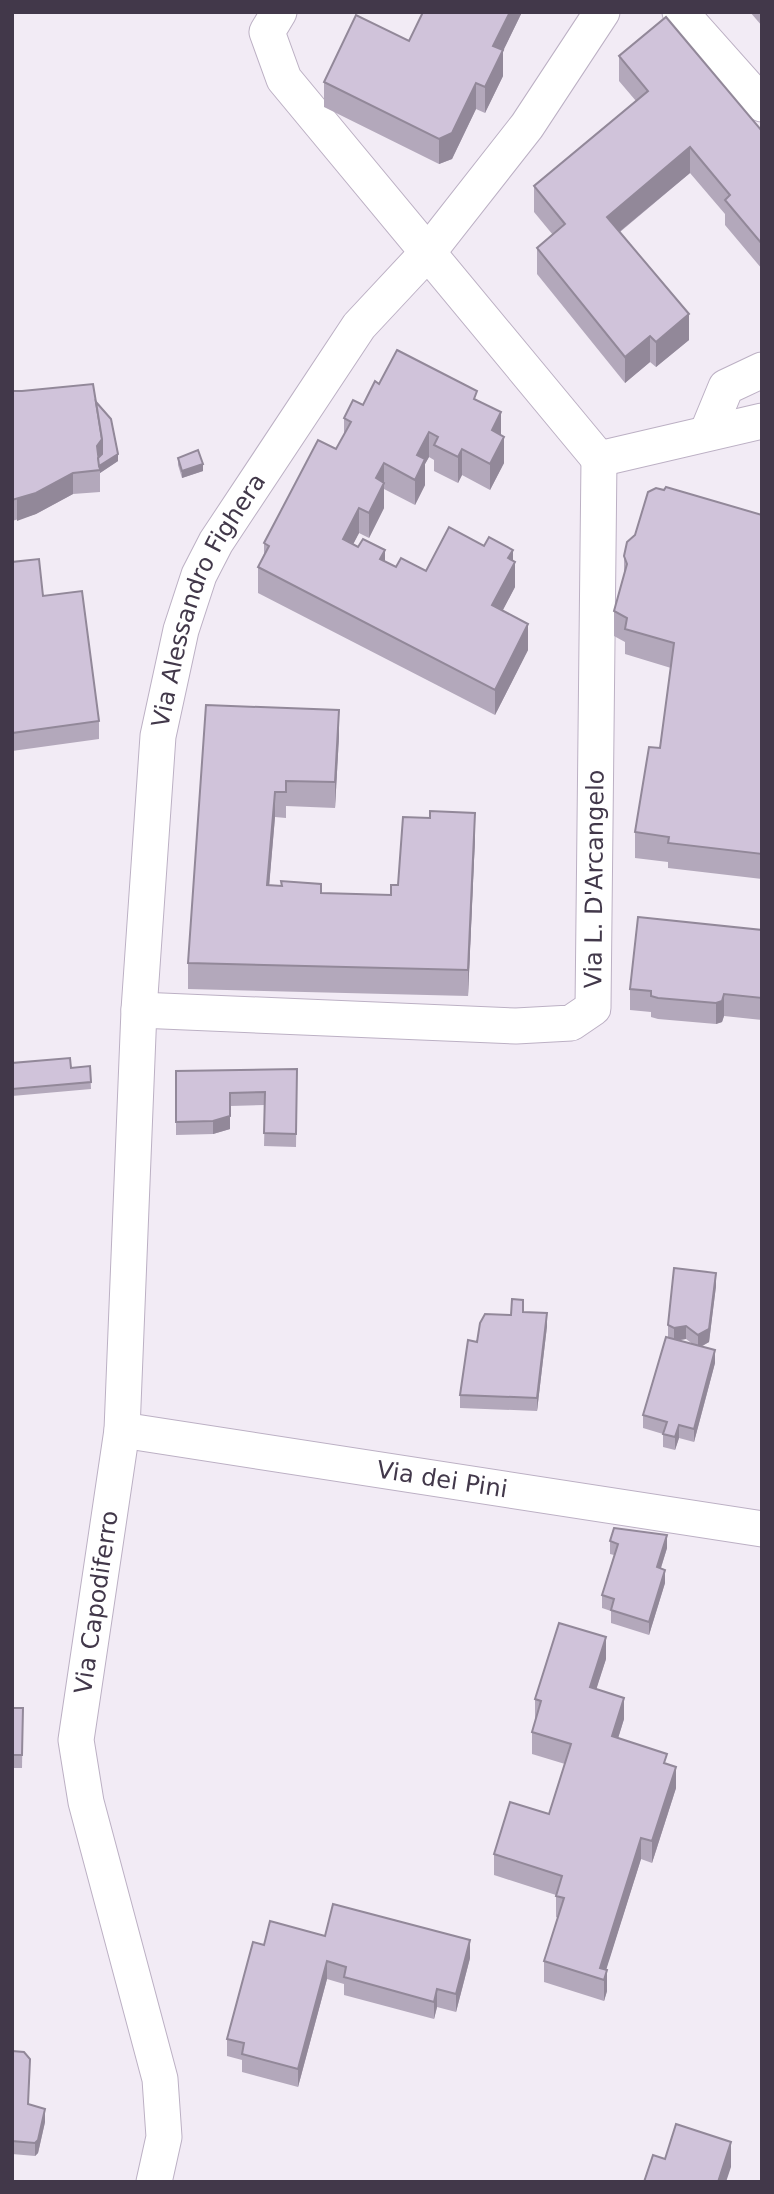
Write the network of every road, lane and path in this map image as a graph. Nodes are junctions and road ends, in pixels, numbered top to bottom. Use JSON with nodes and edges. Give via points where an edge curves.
{"nodes":[{"id":1,"x":279,"y":12,"type":"edge"},
{"id":2,"x":680,"y":12,"type":"edge"},
{"id":3,"x":594,"y":16,"type":"edge"},
{"id":4,"x":762,"y":104,"type":"edge"},
{"id":5,"x":429,"y":251,"type":"junction"},
{"id":6,"x":762,"y":370,"type":"edge"},
{"id":7,"x":762,"y":421,"type":"edge"},
{"id":8,"x":707,"y":433,"type":"junction"},
{"id":9,"x":599,"y":459,"type":"junction"},
{"id":10,"x":139,"y":1010,"type":"junction"},
{"id":11,"x":122,"y":1430,"type":"junction"},
{"id":12,"x":762,"y":1529,"type":"edge"},
{"id":13,"x":154,"y":2182,"type":"edge"}],
"edges":[{"from":1,"to":5,"type":"street","via":[[267,32],[284,79]]},
{"from":2,"to":4,"type":"street"},
{"from":3,"to":5,"type":"street","name":"Via Alessandro Fighera","via":[[527,126]]},
{"from":5,"to":9,"type":"street"},
{"from":5,"to":10,"type":"street","name":"Via Alessandro Fighera","via":[[359,326],[216,542],[199,575],[181,630],[158,736]]},
{"from":6,"to":8,"type":"street","via":[[726,387]]},
{"from":7,"to":8,"type":"street"},
{"from":8,"to":9,"type":"street"},
{"from":9,"to":10,"type":"street","name":"Via L. D'Arcangelo","via":[[593,1008],[571,1023],[516,1026]]},
{"from":10,"to":11,"type":"street","name":"Via Capodiferro"},
{"from":11,"to":12,"type":"street","name":"Via dei Pini"},
{"from":11,"to":13,"type":"street","name":"Via Capodiferro","via":[[76,1740],[86,1802],[160,2079],[164,2137]]}]}
